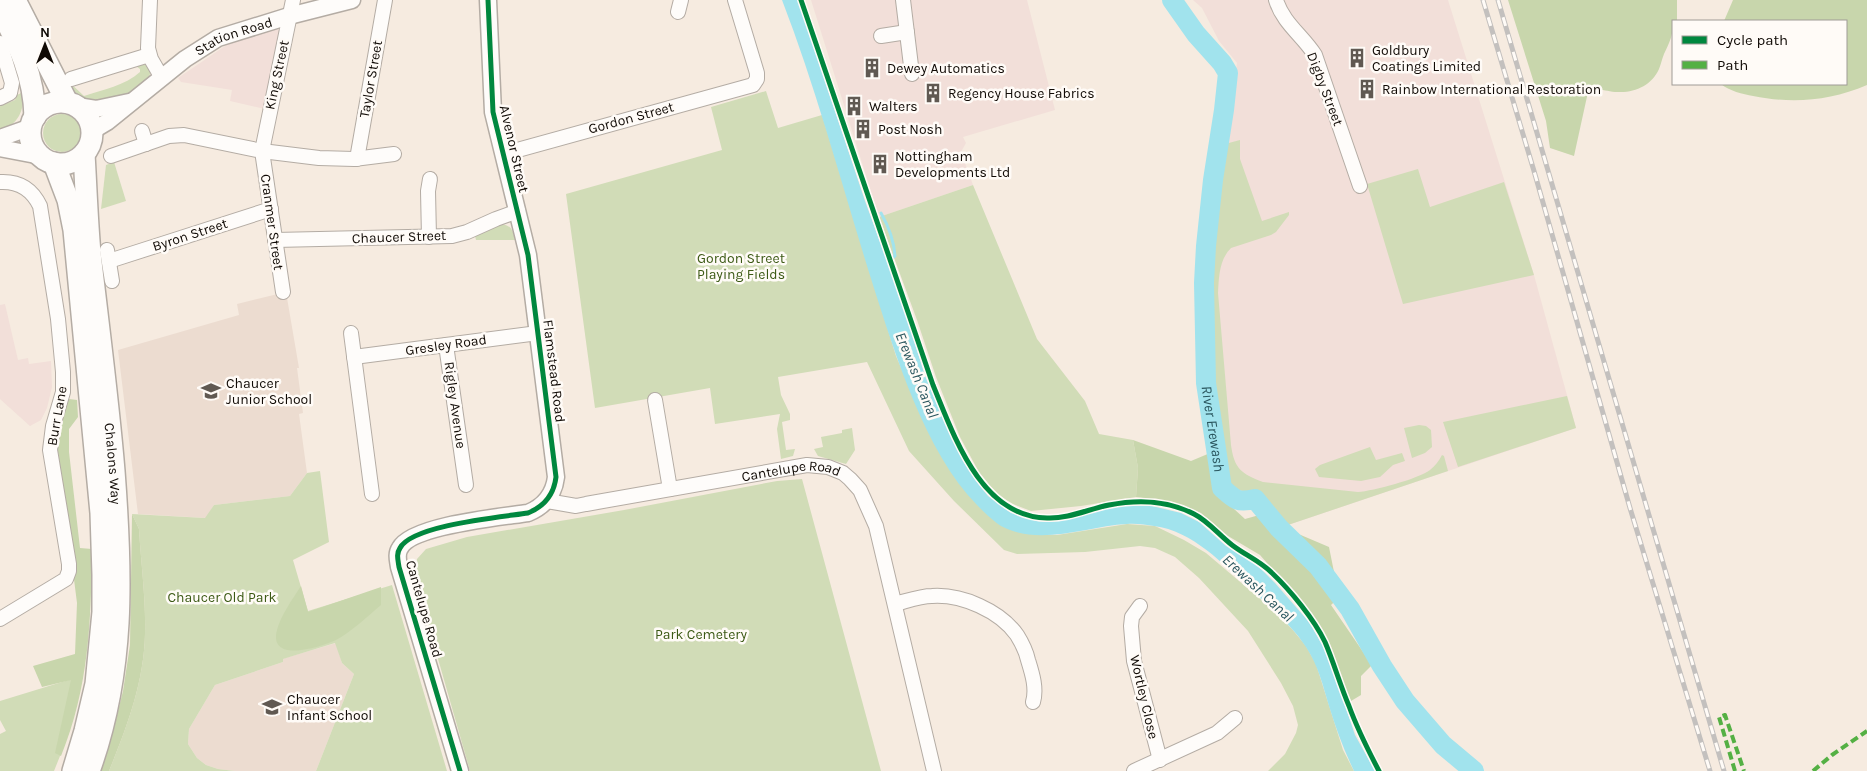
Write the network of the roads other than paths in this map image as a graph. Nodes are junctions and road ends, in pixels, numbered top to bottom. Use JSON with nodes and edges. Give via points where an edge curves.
{"nodes":[{"id":1,"x":15,"y":0,"type":"edge"},
{"id":2,"x":150,"y":0,"type":"edge"},
{"id":3,"x":293,"y":0,"type":"edge"},
{"id":4,"x":352,"y":0,"type":"edge"},
{"id":5,"x":384,"y":0,"type":"edge"},
{"id":6,"x":488,"y":0,"type":"edge"},
{"id":7,"x":735,"y":0,"type":"edge"},
{"id":8,"x":903,"y":0,"type":"edge"},
{"id":9,"x":1276,"y":0,"type":"edge"},
{"id":10,"x":0,"y":9,"type":"edge"},
{"id":11,"x":289,"y":16,"type":"junction"},
{"id":12,"x":907,"y":32,"type":"junction"},
{"id":13,"x":881,"y":36,"type":"dead end"},
{"id":14,"x":0,"y":44,"type":"edge"},
{"id":15,"x":149,"y":55,"type":"junction"},
{"id":16,"x":912,"y":74,"type":"dead end"},
{"id":17,"x":162,"y":78,"type":"junction"},
{"id":18,"x":71,"y":79,"type":"dead end"},
{"id":19,"x":5,"y":96,"type":"edge"},
{"id":20,"x":130,"y":102,"type":"junction"},
{"id":21,"x":72,"y":104,"type":"junction"},
{"id":22,"x":33,"y":122,"type":"junction"},
{"id":23,"x":92,"y":131,"type":"junction"},
{"id":24,"x":0,"y":138,"type":"edge"},
{"id":25,"x":0,"y":148,"type":"edge"},
{"id":26,"x":262,"y":151,"type":"junction"},
{"id":27,"x":84,"y":154,"type":"junction"},
{"id":28,"x":394,"y":154,"type":"dead end"},
{"id":29,"x":502,"y":154,"type":"junction"},
{"id":30,"x":112,"y":156,"type":"dead end"},
{"id":31,"x":47,"y":159,"type":"junction"},
{"id":32,"x":357,"y":159,"type":"junction"},
{"id":33,"x":430,"y":179,"type":"dead end"},
{"id":34,"x":0,"y":182,"type":"edge"},
{"id":35,"x":1360,"y":186,"type":"dead end"},
{"id":36,"x":271,"y":209,"type":"junction"},
{"id":37,"x":518,"y":211,"type":"junction"},
{"id":38,"x":429,"y":237,"type":"junction"},
{"id":39,"x":275,"y":240,"type":"junction"},
{"id":40,"x":525,"y":242,"type":"joint"},
{"id":41,"x":112,"y":281,"type":"dead end"},
{"id":42,"x":283,"y":292,"type":"dead end"},
{"id":43,"x":351,"y":333,"type":"dead end"},
{"id":44,"x":538,"y":333,"type":"junction"},
{"id":45,"x":446,"y":345,"type":"junction"},
{"id":46,"x":354,"y":358,"type":"junction"},
{"id":47,"x":656,"y":400,"type":"dead end"},
{"id":48,"x":466,"y":485,"type":"dead end"},
{"id":49,"x":670,"y":489,"type":"junction"},
{"id":50,"x":371,"y":494,"type":"dead end"},
{"id":51,"x":547,"y":501,"type":"junction"},
{"id":52,"x":894,"y":604,"type":"junction"},
{"id":53,"x":1140,"y":606,"type":"dead end"},
{"id":54,"x":0,"y":619,"type":"edge"},
{"id":55,"x":1034,"y":702,"type":"dead end"},
{"id":56,"x":1235,"y":718,"type":"dead end"},
{"id":57,"x":1160,"y":760,"type":"junction"},
{"id":58,"x":72,"y":771,"type":"edge"},
{"id":59,"x":89,"y":771,"type":"edge"},
{"id":60,"x":460,"y":771,"type":"edge"},
{"id":61,"x":934,"y":771,"type":"edge"},
{"id":62,"x":1134,"y":771,"type":"edge"}],
"edges":[{"from":1,"to":21,"type":"main road"},
{"from":2,"to":15,"type":"street"},
{"from":3,"to":11,"type":"street","name":"King Street"},
{"from":4,"to":11,"type":"street","name":"Station Road"},
{"from":5,"to":32,"type":"street","name":"Taylor Street"},
{"from":6,"to":29,"type":"street","name":"Alvenor Street","via":[[491,98]]},
{"from":7,"to":29,"type":"street","name":"Gordon Street","via":[[758,73],[758,79],[749,86]]},
{"from":8,"to":12,"type":"street"},
{"from":9,"to":35,"type":"street","name":"Digby Street","via":[[1284,18],[1315,55]]},
{"from":10,"to":22,"type":"main road","via":[[29,73],[34,98]]},
{"from":11,"to":17,"type":"street","name":"Station Road","via":[[218,38]]},
{"from":11,"to":26,"type":"street","name":"King Street"},
{"from":12,"to":13,"type":"street"},
{"from":12,"to":16,"type":"street"},
{"from":14,"to":19,"type":"street","via":[[12,82],[12,88]]},
{"from":15,"to":17,"type":"street"},
{"from":15,"to":18,"type":"street","via":[[97,77]]},
{"from":17,"to":20,"type":"street","name":"Station Road"},
{"from":20,"to":21,"type":"street","name":"Station Road","via":[[96,108]]},
{"from":20,"to":23,"type":"street","name":"Station Road"},
{"from":21,"to":22,"type":"main road","via":[[48,104]]},
{"from":21,"to":23,"type":"main road","via":[[88,117]]},
{"from":22,"to":24,"type":"street"},
{"from":22,"to":31,"type":"main road","via":[[32,143]]},
{"from":23,"to":27,"type":"main road","via":[[92,140]]},
{"from":25,"to":31,"type":"street"},
{"from":26,"to":30,"type":"street","via":[[184,135],[144,138]]},
{"from":26,"to":32,"type":"street"},
{"from":26,"to":36,"type":"street","name":"Cranmer Street"},
{"from":27,"to":31,"type":"main road","via":[[70,162]]},
{"from":27,"to":59,"type":"main road","name":"Chalons Way","via":[[90,251],[112,442],[120,572],[118,640],[112,683],[104,726]]},
{"from":28,"to":32,"type":"street"},
{"from":29,"to":37,"type":"street","name":"Alvenor Street"},
{"from":31,"to":58,"type":"main road","name":"Chalons Way","via":[[68,200],[74,230],[101,513],[103,612],[96,684]]},
{"from":33,"to":38,"type":"street"},
{"from":34,"to":54,"type":"street","name":"Burr Lane","via":[[21,185],[35,196],[40,206],[64,372],[63,392],[50,450],[69,571],[66,579]]},
{"from":36,"to":39,"type":"street","name":"Cranmer Street"},
{"from":36,"to":41,"type":"street","name":"Byron Street","via":[[108,255]]},
{"from":37,"to":38,"type":"street","name":"Chaucer Street","via":[[460,234]]},
{"from":37,"to":40,"type":"street","name":"Alvenor Street"},
{"from":38,"to":39,"type":"street","name":"Chaucer Street"},
{"from":39,"to":42,"type":"street","name":"Cranmer Street"},
{"from":40,"to":44,"type":"street","name":"Flamstead Road"},
{"from":43,"to":46,"type":"street"},
{"from":44,"to":45,"type":"street","name":"Gresley Road"},
{"from":44,"to":51,"type":"street","name":"Flamstead Road","via":[[556,477]]},
{"from":45,"to":46,"type":"street","name":"Gresley Road"},
{"from":45,"to":48,"type":"street","name":"Rigley Avenue","via":[[468,464]]},
{"from":46,"to":50,"type":"street"},
{"from":47,"to":49,"type":"street"},
{"from":49,"to":51,"type":"street","name":"Cantelupe Road","via":[[576,506]]},
{"from":49,"to":52,"type":"street","name":"Cantelupe Road","via":[[807,465],[836,470],[855,484],[869,510],[881,540]]},
{"from":51,"to":60,"type":"street","name":"Cantelupe Road","via":[[528,513],[431,529],[409,538],[397,554]]},
{"from":52,"to":55,"type":"street","via":[[925,596],[942,596],[977,606],[998,617],[1015,632],[1024,647],[1034,684]]},
{"from":52,"to":61,"type":"street","name":"Cantelupe Road"},
{"from":53,"to":57,"type":"street","name":"Wortley Close","via":[[1131,626],[1134,661]]},
{"from":56,"to":57,"type":"street","via":[[1217,733]]},
{"from":57,"to":62,"type":"street"}]}
